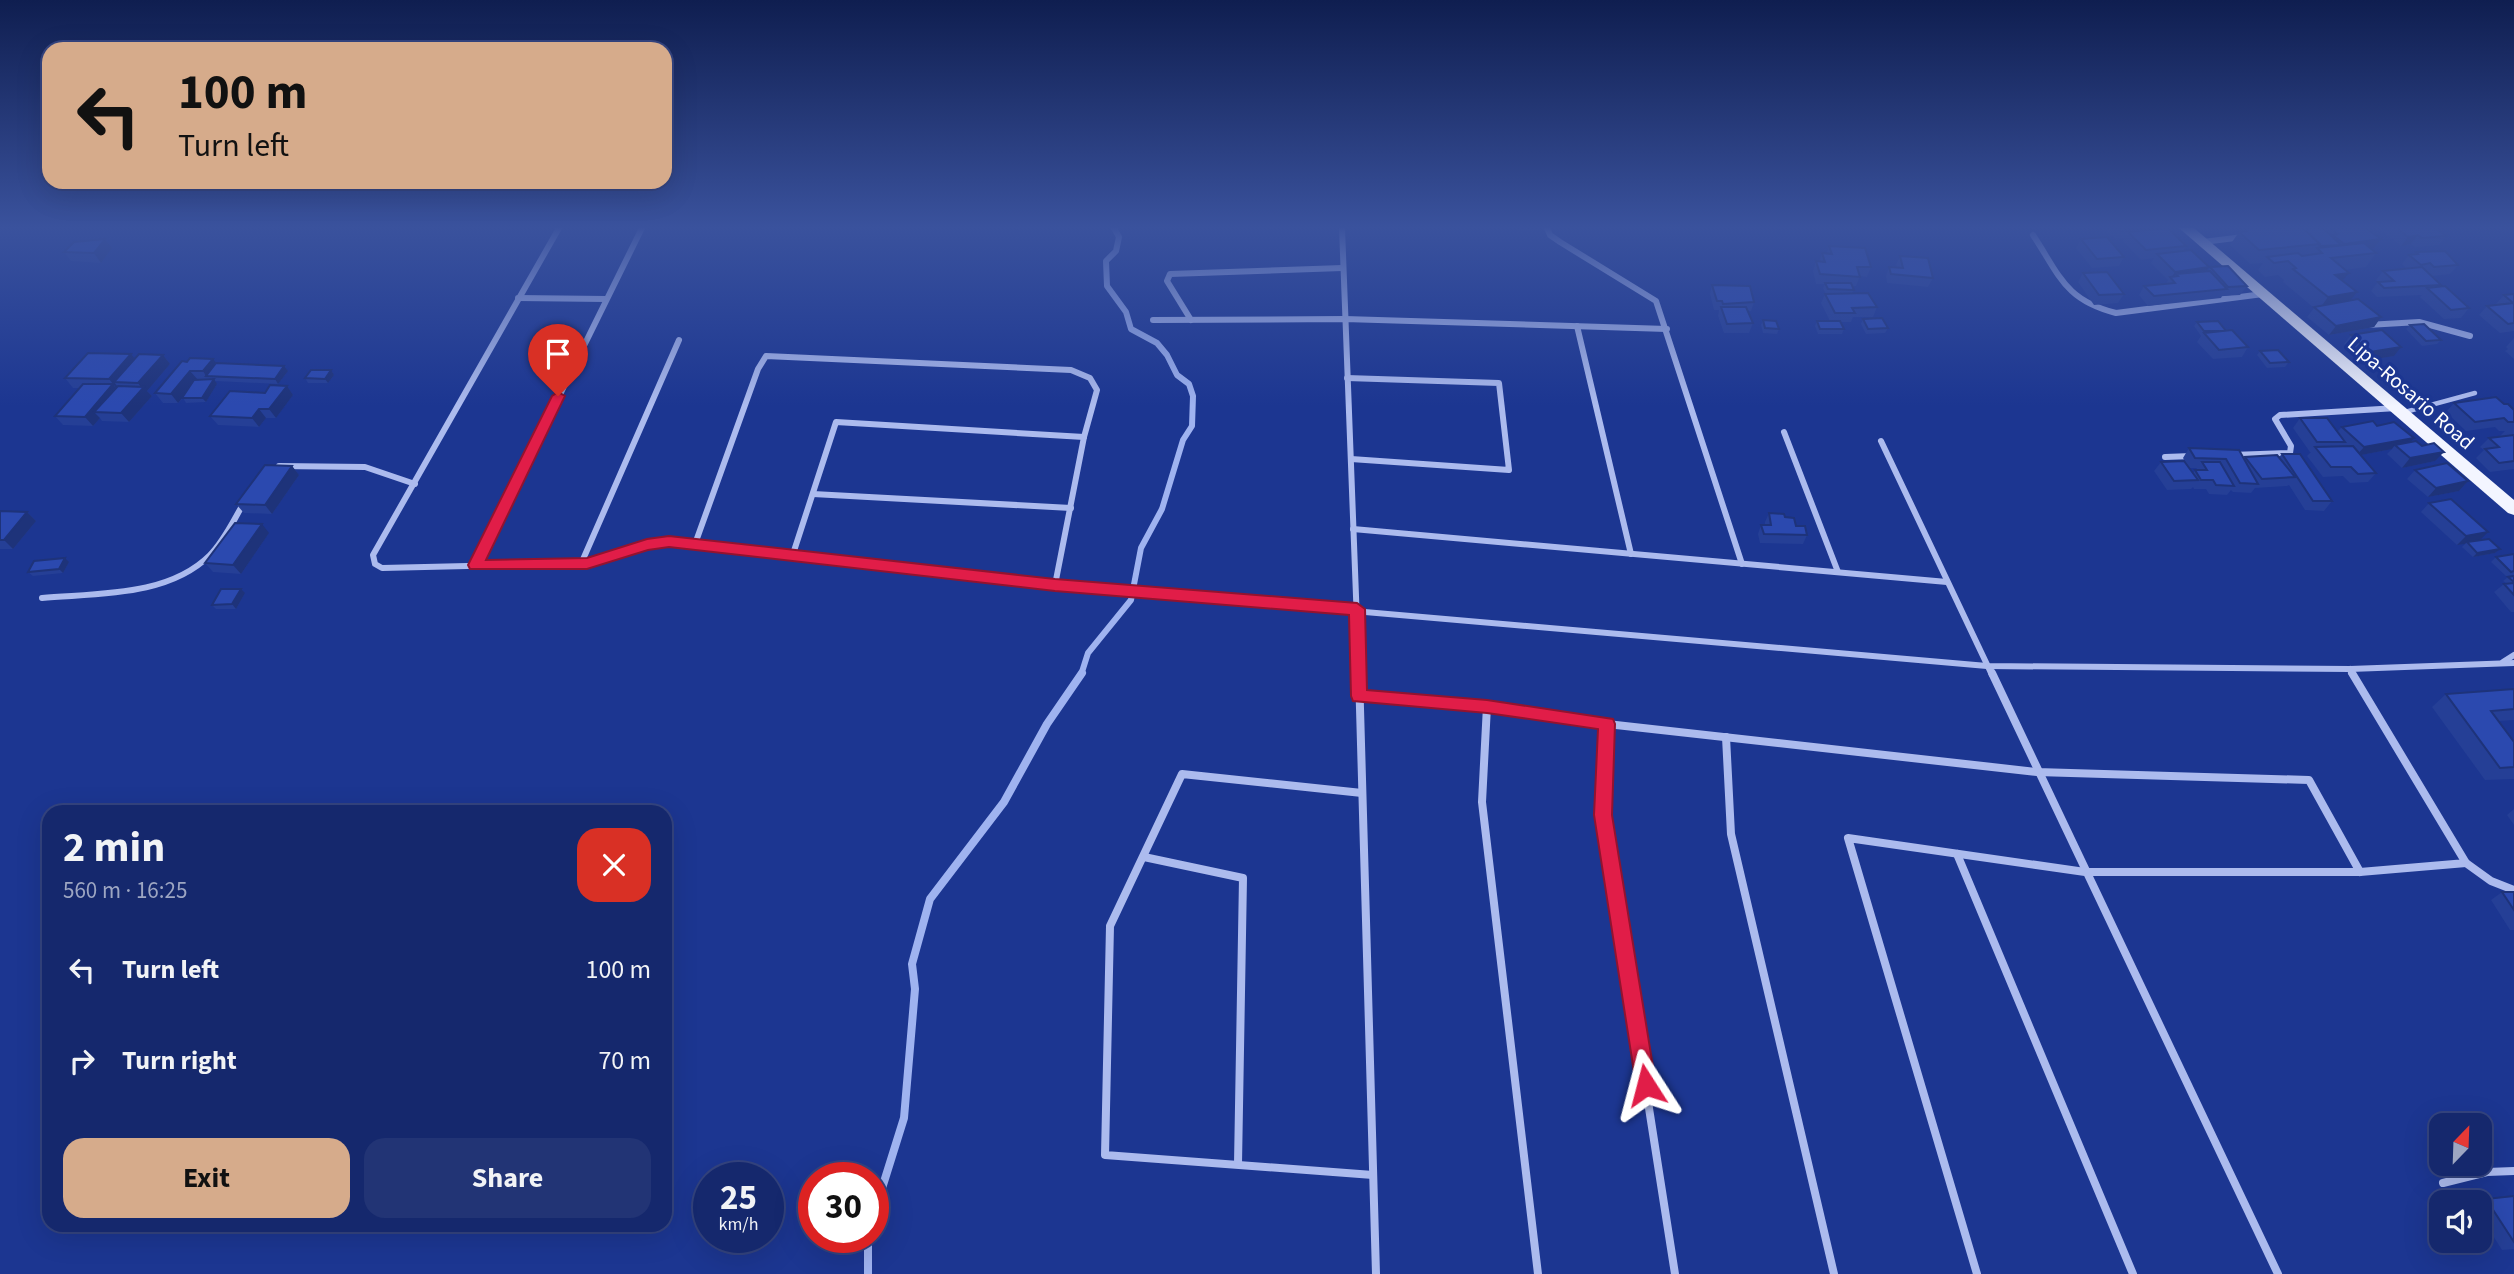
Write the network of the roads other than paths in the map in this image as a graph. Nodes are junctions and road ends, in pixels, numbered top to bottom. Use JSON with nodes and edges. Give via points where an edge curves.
{"nodes":[{"id":1,"x":525,"y":287,"type":"edge"},
{"id":2,"x":612,"y":287,"type":"edge"},
{"id":3,"x":1171,"y":287,"type":"edge"},
{"id":4,"x":1343,"y":287,"type":"edge"},
{"id":5,"x":1635,"y":287,"type":"edge"},
{"id":6,"x":2068,"y":287,"type":"edge"},
{"id":7,"x":2255,"y":287,"type":"edge"},
{"id":8,"x":2263,"y":294,"type":"junction"},
{"id":9,"x":519,"y":298,"type":"junction"},
{"id":10,"x":606,"y":299,"type":"junction"},
{"id":11,"x":1345,"y":319,"type":"junction"},
{"id":12,"x":1153,"y":320,"type":"dead end"},
{"id":13,"x":1191,"y":320,"type":"junction"},
{"id":14,"x":1577,"y":326,"type":"junction"},
{"id":15,"x":2363,"y":326,"type":"edge"},
{"id":16,"x":1667,"y":329,"type":"junction"},
{"id":17,"x":2470,"y":336,"type":"dead end"},
{"id":18,"x":679,"y":340,"type":"dead end"},
{"id":19,"x":1347,"y":378,"type":"junction"},
{"id":20,"x":2475,"y":393,"type":"dead end"},
{"id":21,"x":2399,"y":411,"type":"junction"},
{"id":22,"x":1784,"y":432,"type":"dead end"},
{"id":23,"x":1084,"y":437,"type":"junction"},
{"id":24,"x":1881,"y":441,"type":"dead end"},
{"id":25,"x":2290,"y":453,"type":"junction"},
{"id":26,"x":2205,"y":456,"type":"edge"},
{"id":27,"x":2218,"y":456,"type":"edge"},
{"id":28,"x":2165,"y":457,"type":"dead end"},
{"id":29,"x":1350,"y":459,"type":"junction"},
{"id":30,"x":2297,"y":462,"type":"edge"},
{"id":31,"x":268,"y":470,"type":"edge"},
{"id":32,"x":415,"y":484,"type":"junction"},
{"id":33,"x":813,"y":494,"type":"junction"},
{"id":34,"x":246,"y":498,"type":"edge"},
{"id":35,"x":1071,"y":508,"type":"junction"},
{"id":36,"x":2514,"y":509,"type":"edge"},
{"id":37,"x":1353,"y":529,"type":"junction"},
{"id":38,"x":695,"y":544,"type":"junction"},
{"id":39,"x":793,"y":554,"type":"junction"},
{"id":40,"x":1631,"y":554,"type":"junction"},
{"id":41,"x":581,"y":564,"type":"junction"},
{"id":42,"x":1742,"y":564,"type":"junction"},
{"id":43,"x":475,"y":565,"type":"junction"},
{"id":44,"x":1839,"y":572,"type":"junction"},
{"id":45,"x":1947,"y":582,"type":"junction"},
{"id":46,"x":1055,"y":585,"type":"junction"},
{"id":47,"x":42,"y":598,"type":"dead end"},
{"id":48,"x":1357,"y":609,"type":"junction"},
{"id":49,"x":2514,"y":655,"type":"edge"},
{"id":50,"x":2502,"y":662,"type":"junction"},
{"id":51,"x":2514,"y":663,"type":"edge"},
{"id":52,"x":1987,"y":666,"type":"junction"},
{"id":53,"x":2350,"y":669,"type":"junction"},
{"id":54,"x":1359,"y":696,"type":"junction"},
{"id":55,"x":1487,"y":706,"type":"junction"},
{"id":56,"x":1607,"y":724,"type":"junction"},
{"id":57,"x":1726,"y":737,"type":"junction"},
{"id":58,"x":2037,"y":772,"type":"junction"},
{"id":59,"x":1362,"y":793,"type":"junction"},
{"id":60,"x":1957,"y":854,"type":"junction"},
{"id":61,"x":1144,"y":858,"type":"junction"},
{"id":62,"x":2466,"y":863,"type":"junction"},
{"id":63,"x":2085,"y":872,"type":"junction"},
{"id":64,"x":2360,"y":872,"type":"junction"},
{"id":65,"x":2514,"y":891,"type":"edge"},
{"id":66,"x":1238,"y":1164,"type":"junction"},
{"id":67,"x":2514,"y":1171,"type":"edge"},
{"id":68,"x":1373,"y":1175,"type":"junction"},
{"id":69,"x":2442,"y":1183,"type":"dead end"},
{"id":70,"x":1376,"y":1274,"type":"edge"},
{"id":71,"x":1538,"y":1274,"type":"edge"},
{"id":72,"x":1675,"y":1274,"type":"edge"},
{"id":73,"x":1834,"y":1274,"type":"edge"},
{"id":74,"x":1977,"y":1274,"type":"edge"},
{"id":75,"x":2133,"y":1274,"type":"edge"},
{"id":76,"x":2278,"y":1274,"type":"edge"}],
"edges":[{"from":1,"to":9,"type":"street"},
{"from":2,"to":10,"type":"street"},
{"from":3,"to":13,"type":"street"},
{"from":4,"to":11,"type":"street"},
{"from":5,"to":16,"type":"street","via":[[1651,297]]},
{"from":6,"to":8,"type":"street","via":[[2081,302],[2116,313]]},
{"from":7,"to":8,"type":"main road","name":"Lipa-Rosario Road"},
{"from":8,"to":21,"type":"main road","name":"Lipa-Rosario Road","via":[[2318,335]]},
{"from":9,"to":10,"type":"street"},
{"from":9,"to":32,"type":"street"},
{"from":10,"to":43,"type":"street"},
{"from":11,"to":13,"type":"street"},
{"from":11,"to":14,"type":"street"},
{"from":11,"to":19,"type":"street"},
{"from":12,"to":13,"type":"street"},
{"from":14,"to":16,"type":"street"},
{"from":14,"to":40,"type":"street"},
{"from":15,"to":17,"type":"street","via":[[2416,320]]},
{"from":16,"to":42,"type":"street"},
{"from":18,"to":41,"type":"street"},
{"from":19,"to":29,"type":"street"},
{"from":19,"to":29,"type":"street","via":[[1499,383],[1509,470]]},
{"from":20,"to":21,"type":"lane"},
{"from":21,"to":25,"type":"street","via":[[2280,415],[2275,419],[2291,446]]},
{"from":21,"to":36,"type":"main road","name":"Lipa-Rosario Road"},
{"from":22,"to":44,"type":"street"},
{"from":23,"to":33,"type":"street","via":[[836,422]]},
{"from":23,"to":35,"type":"street"},
{"from":23,"to":38,"type":"street","via":[[1097,390],[1090,378],[1070,370],[766,356]]},
{"from":24,"to":45,"type":"street"},
{"from":25,"to":27,"type":"street"},
{"from":25,"to":30,"type":"lane"},
{"from":26,"to":28,"type":"street"},
{"from":29,"to":37,"type":"street"},
{"from":31,"to":32,"type":"street","via":[[277,466],[376,467]]},
{"from":32,"to":43,"type":"street","via":[[373,555],[375,564],[382,568]]},
{"from":33,"to":35,"type":"street"},
{"from":33,"to":39,"type":"street"},
{"from":34,"to":47,"type":"street","via":[[211,554],[188,574],[163,583]]},
{"from":35,"to":46,"type":"street"},
{"from":37,"to":40,"type":"street"},
{"from":37,"to":48,"type":"street"},
{"from":38,"to":39,"type":"street"},
{"from":38,"to":41,"type":"street","via":[[647,544]]},
{"from":39,"to":46,"type":"street"},
{"from":40,"to":42,"type":"street"},
{"from":41,"to":43,"type":"street"},
{"from":42,"to":44,"type":"street"},
{"from":44,"to":45,"type":"street"},
{"from":45,"to":52,"type":"street"},
{"from":46,"to":48,"type":"street"},
{"from":48,"to":52,"type":"street"},
{"from":48,"to":54,"type":"street"},
{"from":49,"to":50,"type":"street"},
{"from":50,"to":51,"type":"street"},
{"from":50,"to":53,"type":"street"},
{"from":52,"to":53,"type":"street"},
{"from":52,"to":58,"type":"street"},
{"from":53,"to":62,"type":"street"},
{"from":54,"to":55,"type":"street"},
{"from":54,"to":59,"type":"street"},
{"from":55,"to":56,"type":"street"},
{"from":55,"to":71,"type":"street","via":[[1482,802]]},
{"from":56,"to":57,"type":"street"},
{"from":56,"to":72,"type":"street","via":[[1603,815]]},
{"from":57,"to":58,"type":"street"},
{"from":57,"to":73,"type":"street","via":[[1731,834]]},
{"from":58,"to":63,"type":"street"},
{"from":58,"to":64,"type":"street","via":[[2309,780]]},
{"from":59,"to":61,"type":"street","via":[[1182,774]]},
{"from":59,"to":68,"type":"street"},
{"from":60,"to":63,"type":"street"},
{"from":60,"to":74,"type":"street","via":[[1847,838]]},
{"from":60,"to":75,"type":"street"},
{"from":61,"to":66,"type":"street","via":[[1243,878]]},
{"from":61,"to":66,"type":"street","via":[[1110,926],[1105,1155]]},
{"from":62,"to":64,"type":"street"},
{"from":62,"to":65,"type":"street"},
{"from":63,"to":64,"type":"street"},
{"from":63,"to":76,"type":"street"},
{"from":66,"to":68,"type":"street"},
{"from":67,"to":69,"type":"street"},
{"from":68,"to":70,"type":"street"}]}
